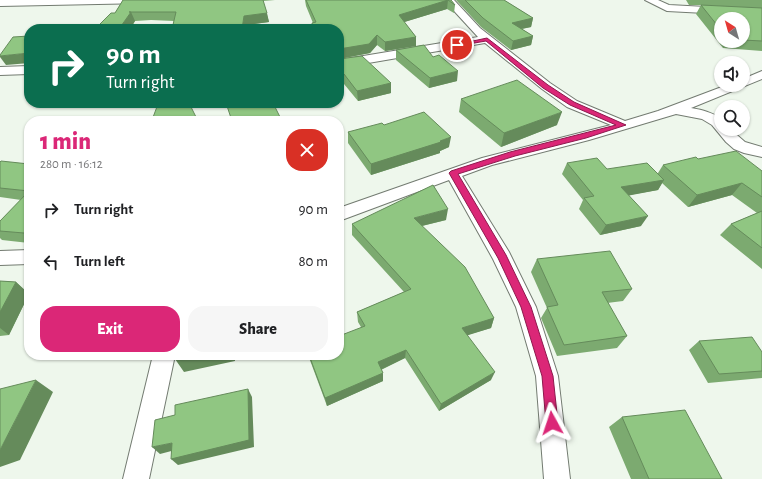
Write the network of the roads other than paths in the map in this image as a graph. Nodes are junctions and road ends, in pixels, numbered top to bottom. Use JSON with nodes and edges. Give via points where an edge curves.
{"nodes":[{"id":1,"x":126,"y":0,"type":"edge"},
{"id":2,"x":157,"y":0,"type":"edge"},
{"id":3,"x":449,"y":0,"type":"edge"},
{"id":4,"x":650,"y":0,"type":"edge"},
{"id":5,"x":0,"y":3,"type":"edge"},
{"id":6,"x":762,"y":13,"type":"edge"},
{"id":7,"x":487,"y":39,"type":"junction"},
{"id":8,"x":344,"y":63,"type":"edge"},
{"id":9,"x":24,"y":70,"type":"edge"},
{"id":10,"x":0,"y":71,"type":"edge"},
{"id":11,"x":762,"y":75,"type":"edge"},
{"id":12,"x":750,"y":80,"type":"edge"},
{"id":13,"x":720,"y":92,"type":"edge"},
{"id":14,"x":675,"y":109,"type":"junction"},
{"id":15,"x":714,"y":120,"type":"edge"},
{"id":16,"x":622,"y":125,"type":"junction"},
{"id":17,"x":728,"y":136,"type":"edge"},
{"id":18,"x":762,"y":152,"type":"edge"},
{"id":19,"x":453,"y":173,"type":"junction"},
{"id":20,"x":344,"y":213,"type":"edge"},
{"id":21,"x":24,"y":257,"type":"edge"},
{"id":22,"x":0,"y":258,"type":"edge"},
{"id":23,"x":163,"y":360,"type":"edge"},
{"id":24,"x":136,"y":479,"type":"edge"},
{"id":25,"x":557,"y":479,"type":"edge"}],
"edges":[{"from":1,"to":2,"type":"street"},
{"from":1,"to":5,"type":"street"},
{"from":3,"to":7,"type":"street"},
{"from":4,"to":6,"type":"street","via":[[667,8]]},
{"from":7,"to":8,"type":"street"},
{"from":7,"to":16,"type":"street","via":[[572,104]]},
{"from":9,"to":10,"type":"street"},
{"from":11,"to":12,"type":"street"},
{"from":13,"to":14,"type":"street"},
{"from":14,"to":15,"type":"street","via":[[704,114]]},
{"from":14,"to":16,"type":"street"},
{"from":16,"to":19,"type":"street"},
{"from":17,"to":18,"type":"street","via":[[733,143],[743,148]]},
{"from":19,"to":20,"type":"street"},
{"from":19,"to":25,"type":"street","via":[[502,257],[526,307],[547,376]]},
{"from":21,"to":22,"type":"street"},
{"from":23,"to":24,"type":"street"}]}
